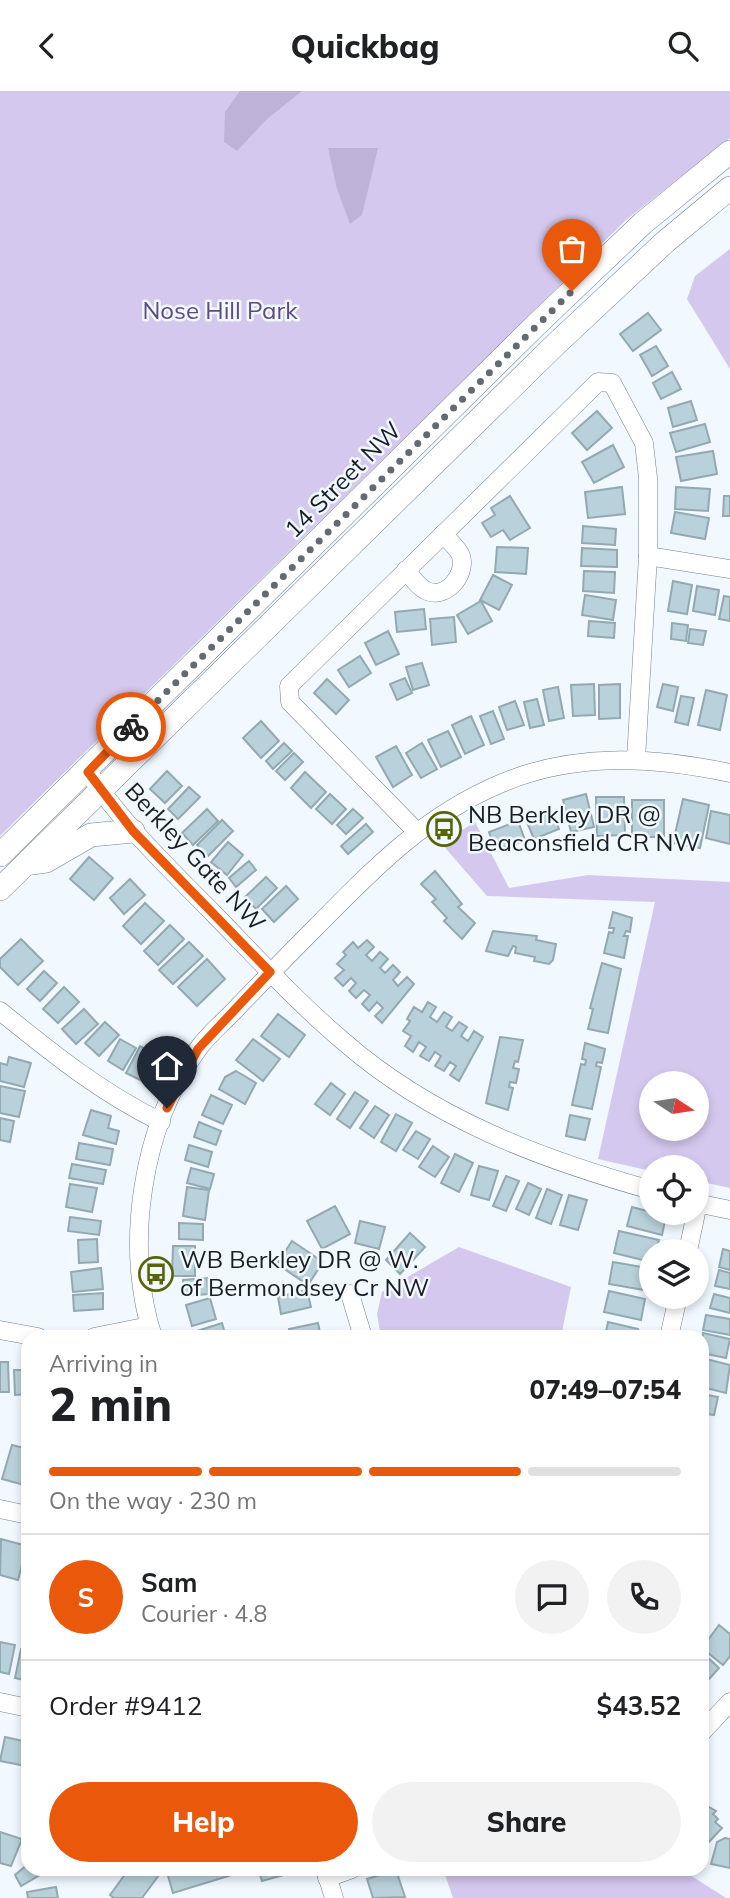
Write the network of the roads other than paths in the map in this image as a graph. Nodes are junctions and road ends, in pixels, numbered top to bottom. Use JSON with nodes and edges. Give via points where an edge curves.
{"nodes":[{"id":1,"x":730,"y":152,"type":"edge"},
{"id":2,"x":730,"y":188,"type":"edge"},
{"id":3,"x":443,"y":534,"type":"junction"},
{"id":4,"x":648,"y":556,"type":"junction"},
{"id":5,"x":730,"y":569,"type":"edge"},
{"id":6,"x":406,"y":570,"type":"junction"},
{"id":7,"x":636,"y":759,"type":"junction"},
{"id":8,"x":88,"y":772,"type":"junction"},
{"id":9,"x":730,"y":773,"type":"edge"},
{"id":10,"x":101,"y":791,"type":"junction"},
{"id":11,"x":133,"y":831,"type":"junction"},
{"id":12,"x":416,"y":831,"type":"junction"},
{"id":13,"x":0,"y":855,"type":"edge"},
{"id":14,"x":26,"y":863,"type":"junction"},
{"id":15,"x":0,"y":889,"type":"edge"},
{"id":16,"x":270,"y":972,"type":"junction"},
{"id":17,"x":0,"y":1011,"type":"edge"},
{"id":18,"x":160,"y":1122,"type":"junction"},
{"id":19,"x":639,"y":1187,"type":"edge"},
{"id":20,"x":709,"y":1209,"type":"edge"},
{"id":21,"x":730,"y":1210,"type":"edge"},
{"id":22,"x":350,"y":1294,"type":"dead end"},
{"id":23,"x":675,"y":1309,"type":"edge"},
{"id":24,"x":151,"y":1330,"type":"edge"},
{"id":25,"x":361,"y":1330,"type":"edge"},
{"id":26,"x":671,"y":1330,"type":"edge"},
{"id":27,"x":0,"y":1331,"type":"edge"},
{"id":28,"x":21,"y":1334,"type":"edge"},
{"id":29,"x":0,"y":1509,"type":"edge"},
{"id":30,"x":21,"y":1514,"type":"edge"},
{"id":31,"x":0,"y":1702,"type":"edge"},
{"id":32,"x":730,"y":1702,"type":"edge"},
{"id":33,"x":21,"y":1706,"type":"edge"},
{"id":34,"x":709,"y":1724,"type":"edge"},
{"id":35,"x":327,"y":1876,"type":"edge"},
{"id":36,"x":334,"y":1898,"type":"edge"}],
"edges":[{"from":1,"to":8,"type":"main road","name":"14 Street NW","via":[[643,223],[537,324]]},
{"from":2,"to":10,"type":"main road","via":[[556,344]]},
{"from":3,"to":4,"type":"street","via":[[598,382],[612,383],[644,443]]},
{"from":3,"to":6,"type":"street"},
{"from":3,"to":6,"type":"street","via":[[460,553],[459,576],[450,587],[432,593],[423,590]]},
{"from":4,"to":5,"type":"street"},
{"from":4,"to":7,"type":"street"},
{"from":6,"to":12,"type":"street","via":[[289,685],[290,702]]},
{"from":7,"to":9,"type":"street"},
{"from":7,"to":12,"type":"street","via":[[597,760],[502,783]]},
{"from":8,"to":10,"type":"street","name":"Berkley Gate NW"},
{"from":8,"to":13,"type":"main road","name":"14 Street NW"},
{"from":10,"to":11,"type":"street","name":"Berkley Gate NW"},
{"from":10,"to":14,"type":"main road"},
{"from":11,"to":14,"type":"main road","via":[[91,835],[46,861]]},
{"from":11,"to":16,"type":"street","name":"Berkley Gate NW"},
{"from":12,"to":16,"type":"street"},
{"from":14,"to":15,"type":"main road"},
{"from":16,"to":18,"type":"street","via":[[198,1049]]},
{"from":16,"to":19,"type":"street","name":"Berkley Gate NW","via":[[344,1042],[452,1116],[574,1168]]},
{"from":17,"to":18,"type":"street","via":[[70,1069]]},
{"from":18,"to":24,"type":"street","via":[[144,1185],[139,1254]]},
{"from":20,"to":21,"type":"street"},
{"from":22,"to":25,"type":"street"},
{"from":23,"to":26,"type":"street"},
{"from":27,"to":28,"type":"street"},
{"from":29,"to":30,"type":"street"},
{"from":31,"to":33,"type":"street"},
{"from":32,"to":34,"type":"street"},
{"from":35,"to":36,"type":"street"}]}
